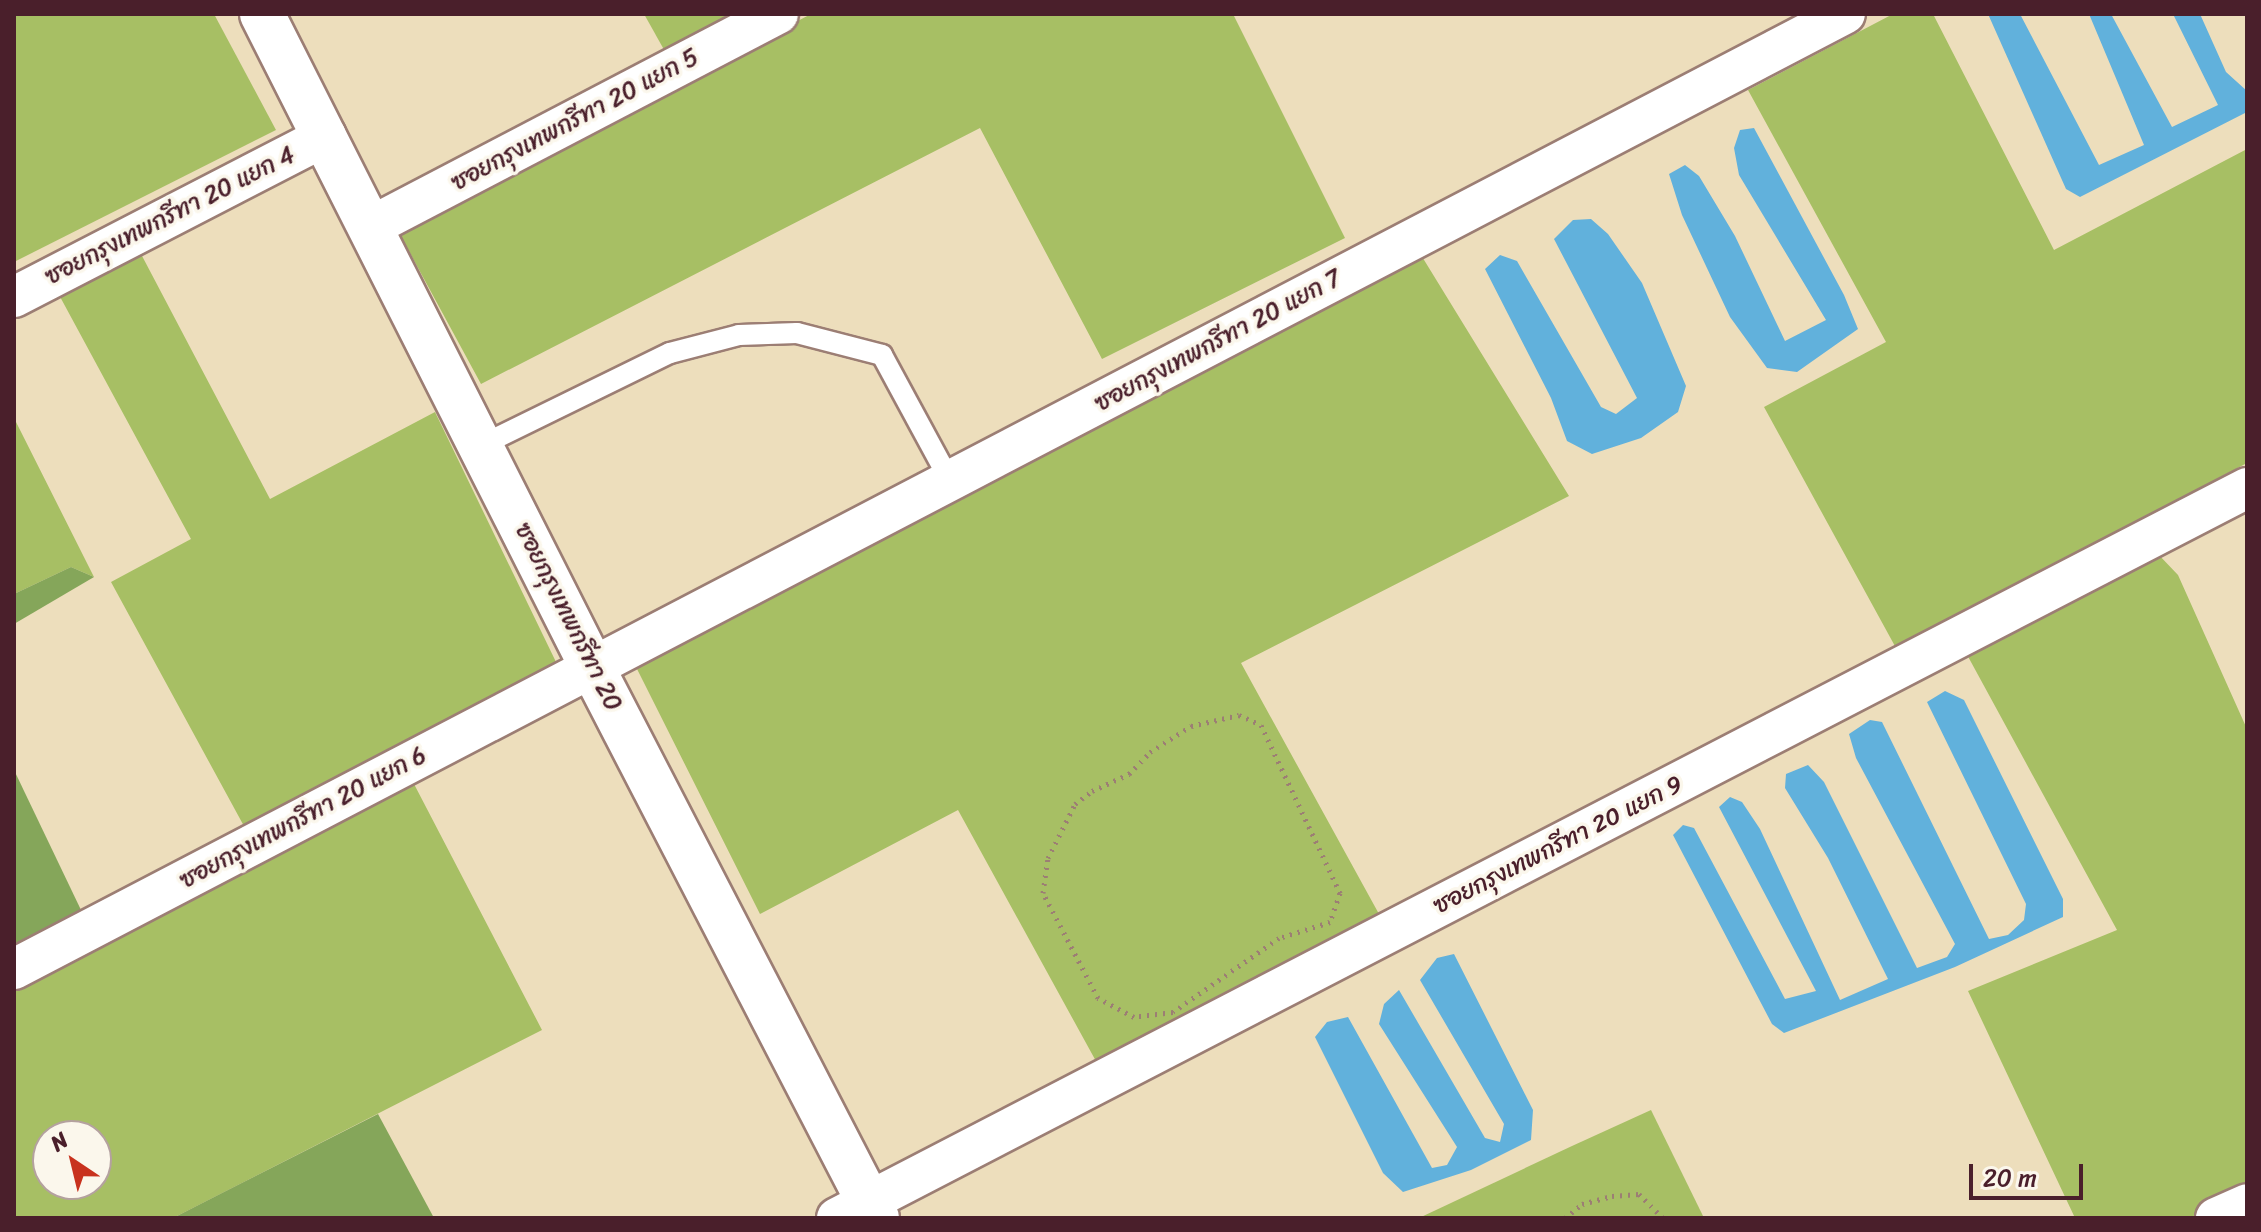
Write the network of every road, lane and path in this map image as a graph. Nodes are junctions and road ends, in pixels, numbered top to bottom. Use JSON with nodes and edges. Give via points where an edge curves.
{"nodes":[{"id":1,"x":262,"y":14,"type":"edge"},
{"id":2,"x":778,"y":14,"type":"edge"},
{"id":3,"x":1845,"y":14,"type":"edge"},
{"id":4,"x":326,"y":136,"type":"junction"},
{"id":5,"x":372,"y":226,"type":"junction"},
{"id":6,"x":14,"y":297,"type":"edge"},
{"id":7,"x":482,"y":445,"type":"junction"},
{"id":8,"x":950,"y":481,"type":"junction"},
{"id":9,"x":2247,"y":488,"type":"edge"},
{"id":10,"x":592,"y":667,"type":"junction"},
{"id":11,"x":14,"y":969,"type":"edge"},
{"id":12,"x":1098,"y":998,"type":"joint"},
{"id":13,"x":2247,"y":1204,"type":"edge"},
{"id":14,"x":861,"y":1213,"type":"edge"},
{"id":15,"x":1565,"y":1218,"type":"edge"},
{"id":16,"x":1663,"y":1218,"type":"edge"},
{"id":17,"x":2216,"y":1218,"type":"edge"}],
"edges":[{"from":1,"to":4,"type":"street","name":"ซอยกรุงเทพกรีฑา 20"},
{"from":2,"to":5,"type":"street","name":"ซอยกรุงเทพกรีฑา 20 แยก 5"},
{"from":3,"to":8,"type":"street","name":"ซอยกรุงเทพกรีฑา 20 แยก 7"},
{"from":4,"to":5,"type":"street","name":"ซอยกรุงเทพกรีฑา 20"},
{"from":4,"to":6,"type":"street","name":"ซอยกรุงเทพกรีฑา 20 แยก 4"},
{"from":5,"to":7,"type":"street","name":"ซอยกรุงเทพกรีฑา 20"},
{"from":7,"to":8,"type":"lane","via":[[670,353],[739,335],[797,333],[882,355]]},
{"from":7,"to":10,"type":"street","name":"ซอยกรุงเทพกรีฑา 20"},
{"from":8,"to":10,"type":"street","name":"ซอยกรุงเทพกรีฑา 20 แยก 7"},
{"from":9,"to":14,"type":"street","name":"ซอยกรุงเทพกรีฑา 20 แยก 9"},
{"from":10,"to":11,"type":"street","name":"ซอยกรุงเทพกรีฑา 20 แยก 6"},
{"from":10,"to":14,"type":"street","name":"ซอยกรุงเทพกรีฑา 20"},
{"from":12,"to":12,"type":"path","via":[[1043,893],[1048,858],[1075,804],[1129,774],[1150,752],[1191,726],[1239,715],[1261,725],[1340,893],[1330,922],[1279,938],[1173,1012],[1134,1017]]},
{"from":13,"to":17,"type":"street"},
{"from":15,"to":16,"type":"path","via":[[1582,1204],[1639,1194]]}]}
